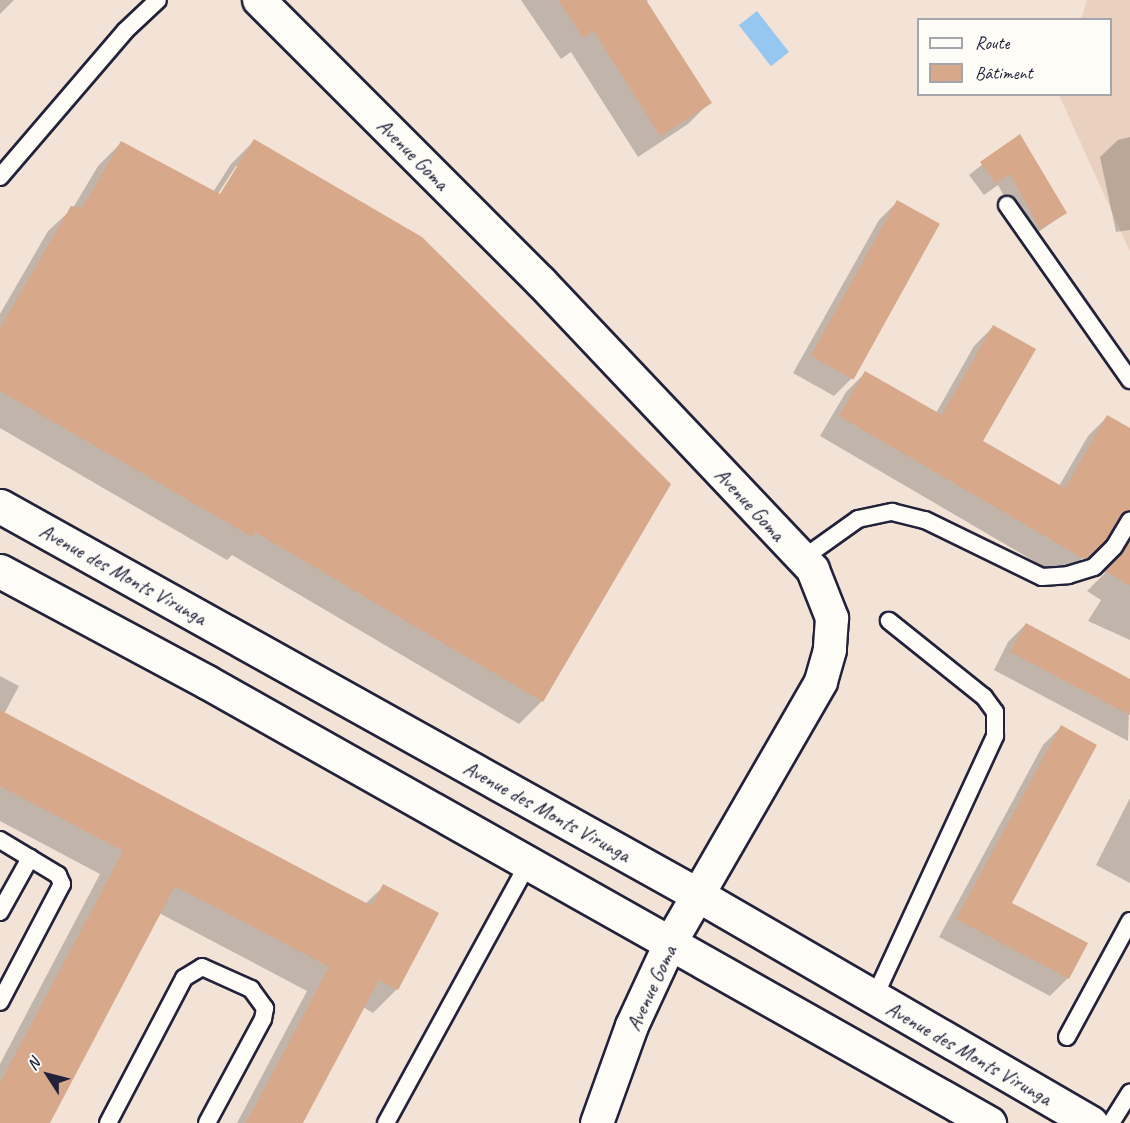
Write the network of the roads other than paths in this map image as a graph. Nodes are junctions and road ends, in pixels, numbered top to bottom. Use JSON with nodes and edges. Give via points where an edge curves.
{"nodes":[{"id":1,"x":158,"y":0,"type":"edge"},
{"id":2,"x":259,"y":0,"type":"edge"},
{"id":3,"x":0,"y":177,"type":"edge"},
{"id":4,"x":1007,"y":205,"type":"dead end"},
{"id":5,"x":1130,"y":380,"type":"edge"},
{"id":6,"x":0,"y":506,"type":"edge"},
{"id":7,"x":1130,"y":520,"type":"edge"},
{"id":8,"x":802,"y":559,"type":"junction"},
{"id":9,"x":0,"y":571,"type":"edge"},
{"id":10,"x":889,"y":621,"type":"dead end"},
{"id":11,"x":0,"y":840,"type":"edge"},
{"id":12,"x":30,"y":858,"type":"junction"},
{"id":13,"x":528,"y":864,"type":"junction"},
{"id":14,"x":698,"y":896,"type":"junction"},
{"id":15,"x":0,"y":912,"type":"edge"},
{"id":16,"x":1130,"y":921,"type":"edge"},
{"id":17,"x":671,"y":942,"type":"junction"},
{"id":18,"x":874,"y":998,"type":"junction"},
{"id":19,"x":0,"y":1002,"type":"edge"},
{"id":20,"x":1067,"y":1037,"type":"dead end"},
{"id":21,"x":1130,"y":1092,"type":"edge"},
{"id":22,"x":974,"y":1119,"type":"edge"},
{"id":23,"x":108,"y":1123,"type":"edge"},
{"id":24,"x":207,"y":1123,"type":"edge"},
{"id":25,"x":386,"y":1123,"type":"edge"},
{"id":26,"x":597,"y":1123,"type":"edge"},
{"id":27,"x":1091,"y":1123,"type":"edge"},
{"id":28,"x":1111,"y":1123,"type":"edge"}],
"edges":[{"from":1,"to":3,"type":"lane","via":[[125,31]]},
{"from":2,"to":8,"type":"street","name":"Avenue Goma","via":[[541,282]]},
{"from":4,"to":5,"type":"lane"},
{"from":6,"to":14,"type":"street","name":"Avenue des Monts Virunga"},
{"from":7,"to":8,"type":"lane","via":[[1114,547],[1094,567],[1068,575],[1041,577],[925,520],[892,512],[858,519]]},
{"from":8,"to":14,"type":"street","name":"Avenue Goma","via":[[813,570],[832,618],[830,650],[821,682]]},
{"from":9,"to":13,"type":"street","via":[[207,682]]},
{"from":10,"to":18,"type":"lane","via":[[984,697],[994,712],[995,736]]},
{"from":11,"to":12,"type":"lane"},
{"from":12,"to":15,"type":"lane"},
{"from":12,"to":19,"type":"lane","via":[[62,878],[61,892]]},
{"from":13,"to":17,"type":"street"},
{"from":13,"to":25,"type":"lane"},
{"from":14,"to":17,"type":"street","name":"Avenue Goma"},
{"from":14,"to":18,"type":"street","name":"Avenue des Monts Virunga"},
{"from":16,"to":20,"type":"lane"},
{"from":17,"to":22,"type":"street"},
{"from":17,"to":26,"type":"street","name":"Avenue Goma","via":[[632,1026]]},
{"from":18,"to":27,"type":"street","name":"Avenue des Monts Virunga"},
{"from":21,"to":28,"type":"lane"},
{"from":23,"to":24,"type":"lane","via":[[184,978],[202,967],[251,989],[265,1008],[263,1019]]}]}
